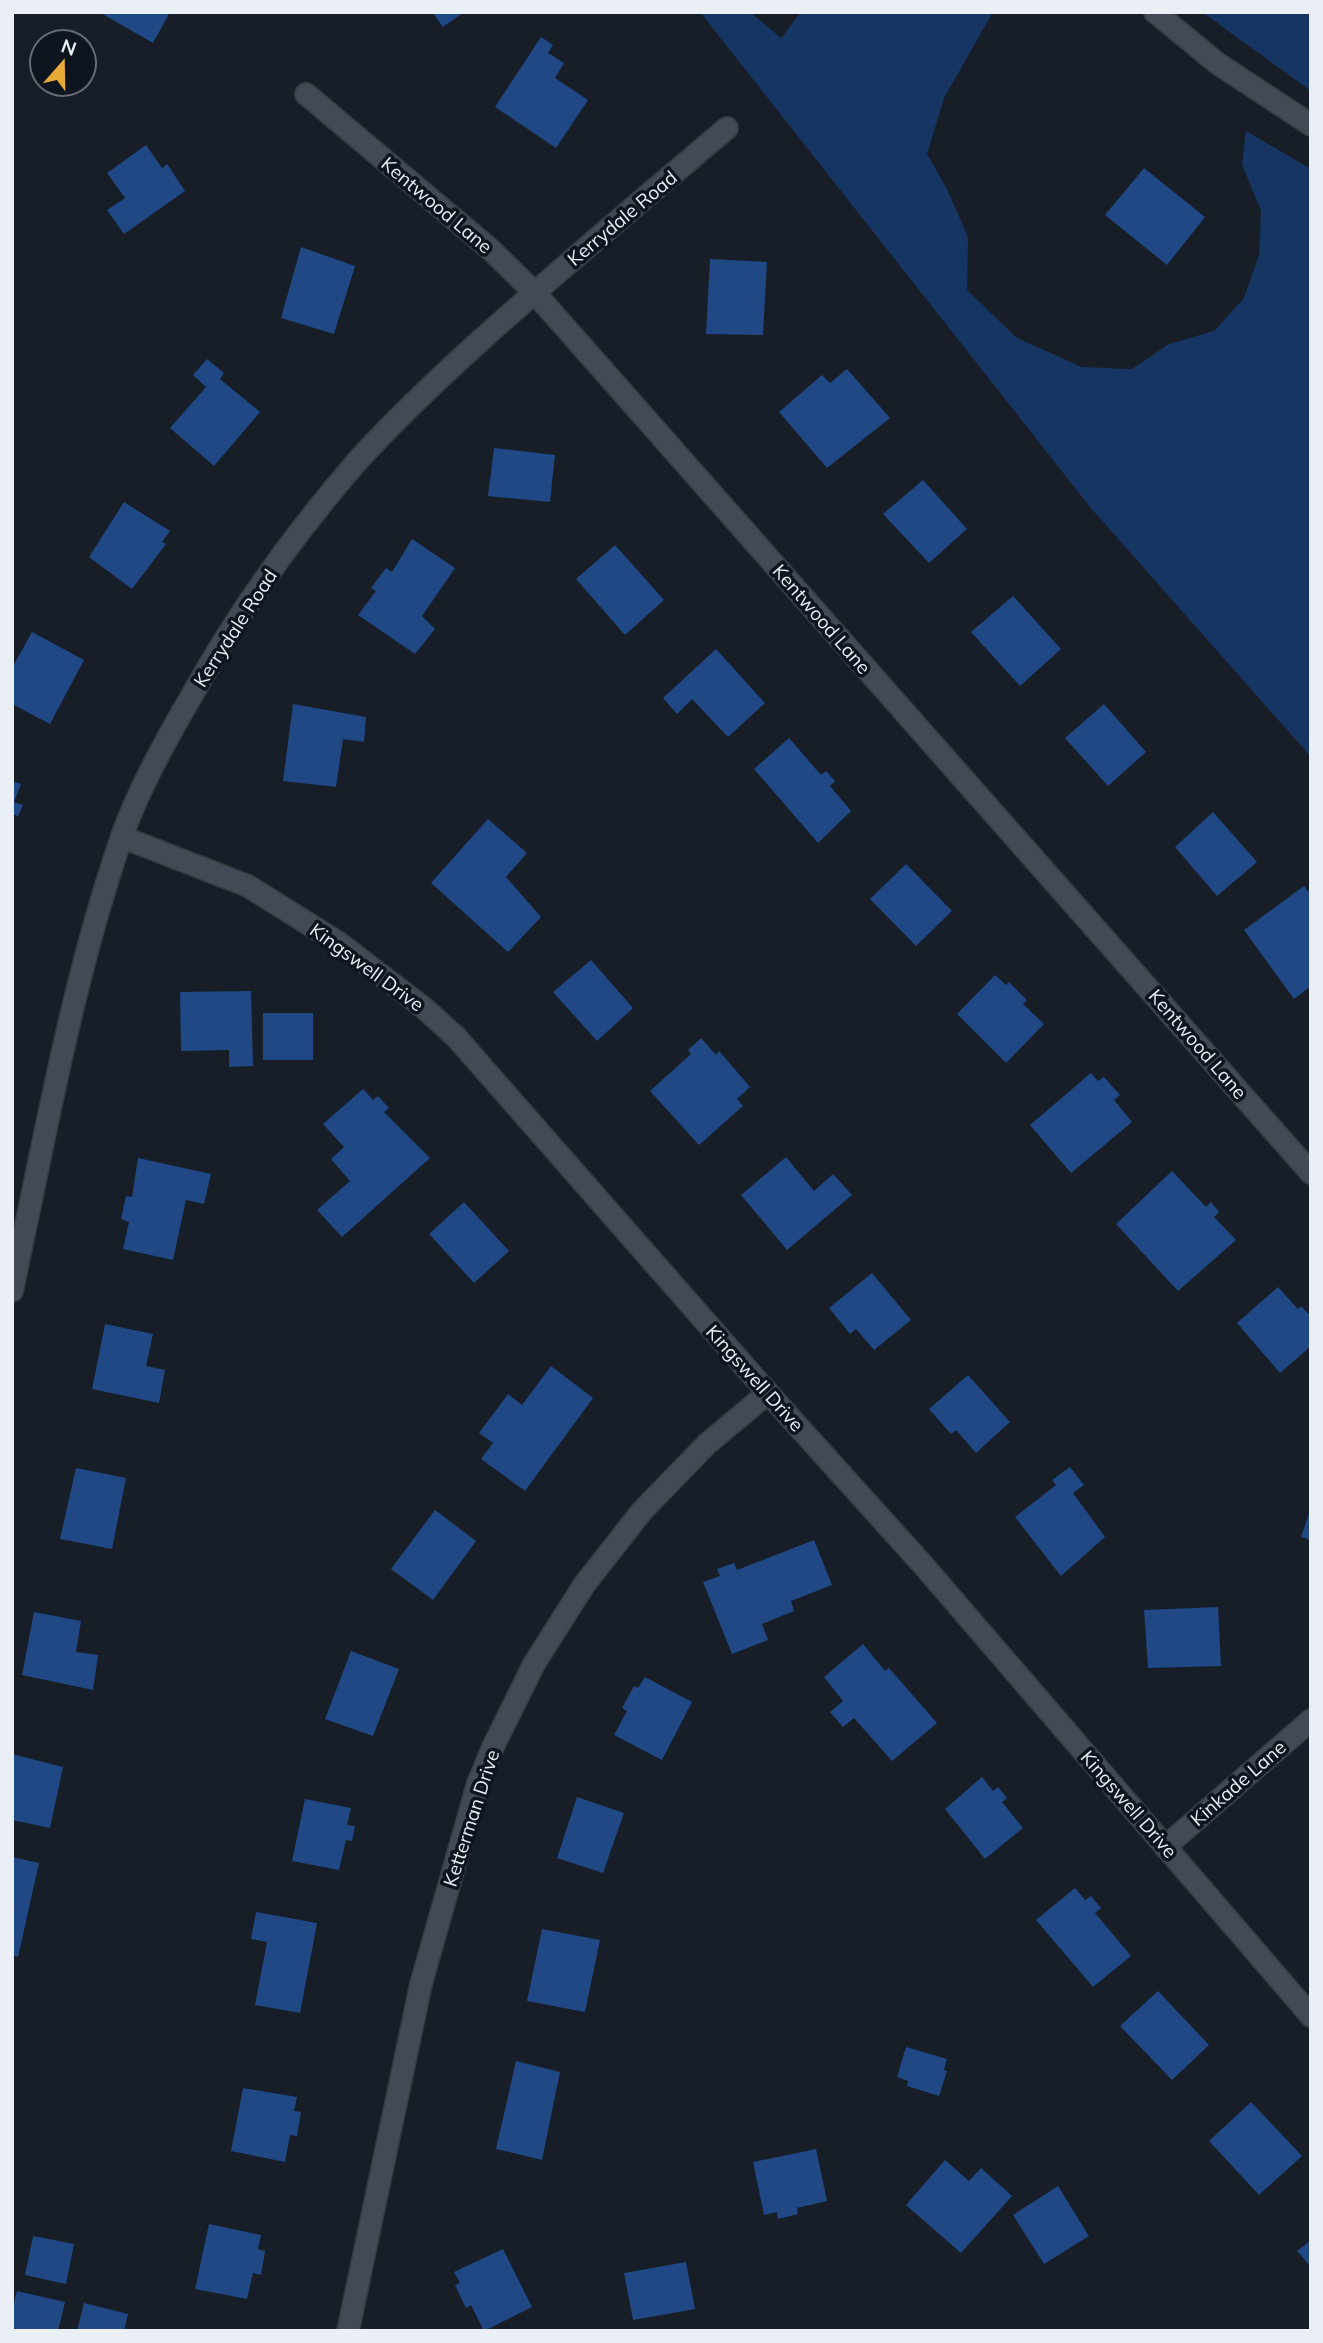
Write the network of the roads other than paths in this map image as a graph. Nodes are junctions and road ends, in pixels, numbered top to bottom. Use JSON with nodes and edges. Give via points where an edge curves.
{"nodes":[{"id":1,"x":1155,"y":12,"type":"edge"},
{"id":2,"x":306,"y":94,"type":"dead end"},
{"id":3,"x":1311,"y":125,"type":"edge"},
{"id":4,"x":727,"y":128,"type":"dead end"},
{"id":5,"x":534,"y":292,"type":"junction"},
{"id":6,"x":122,"y":837,"type":"junction"},
{"id":7,"x":1311,"y":1173,"type":"edge"},
{"id":8,"x":12,"y":1291,"type":"edge"},
{"id":9,"x":768,"y":1393,"type":"junction"},
{"id":10,"x":1311,"y":1720,"type":"edge"},
{"id":11,"x":1165,"y":1847,"type":"junction"},
{"id":12,"x":1311,"y":2016,"type":"edge"},
{"id":13,"x":348,"y":2331,"type":"edge"}],
"edges":[{"from":1,"to":3,"type":"street","via":[[1217,63]]},
{"from":2,"to":5,"type":"street","name":"Kentwood Lane","via":[[491,250]]},
{"from":4,"to":5,"type":"street","name":"Kerrydale Road"},
{"from":5,"to":6,"type":"street","name":"Kerrydale Road","via":[[356,463],[299,532],[220,644],[165,742]]},
{"from":5,"to":7,"type":"street","name":"Kentwood Lane"},
{"from":6,"to":8,"type":"street","name":"Kerrydale Road","via":[[88,950]]},
{"from":6,"to":9,"type":"street","name":"Kingswell Drive","via":[[248,886],[339,943],[424,1008],[456,1037]]},
{"from":9,"to":11,"type":"street","name":"Kingswell Drive","via":[[924,1566]]},
{"from":9,"to":13,"type":"street","name":"Ketterman Drive","via":[[707,1444],[642,1511],[592,1574],[534,1664],[493,1747],[478,1783],[421,1984]]},
{"from":10,"to":11,"type":"street","name":"Kinkade Lane"},
{"from":11,"to":12,"type":"street","name":"Kingswell Drive"}]}
